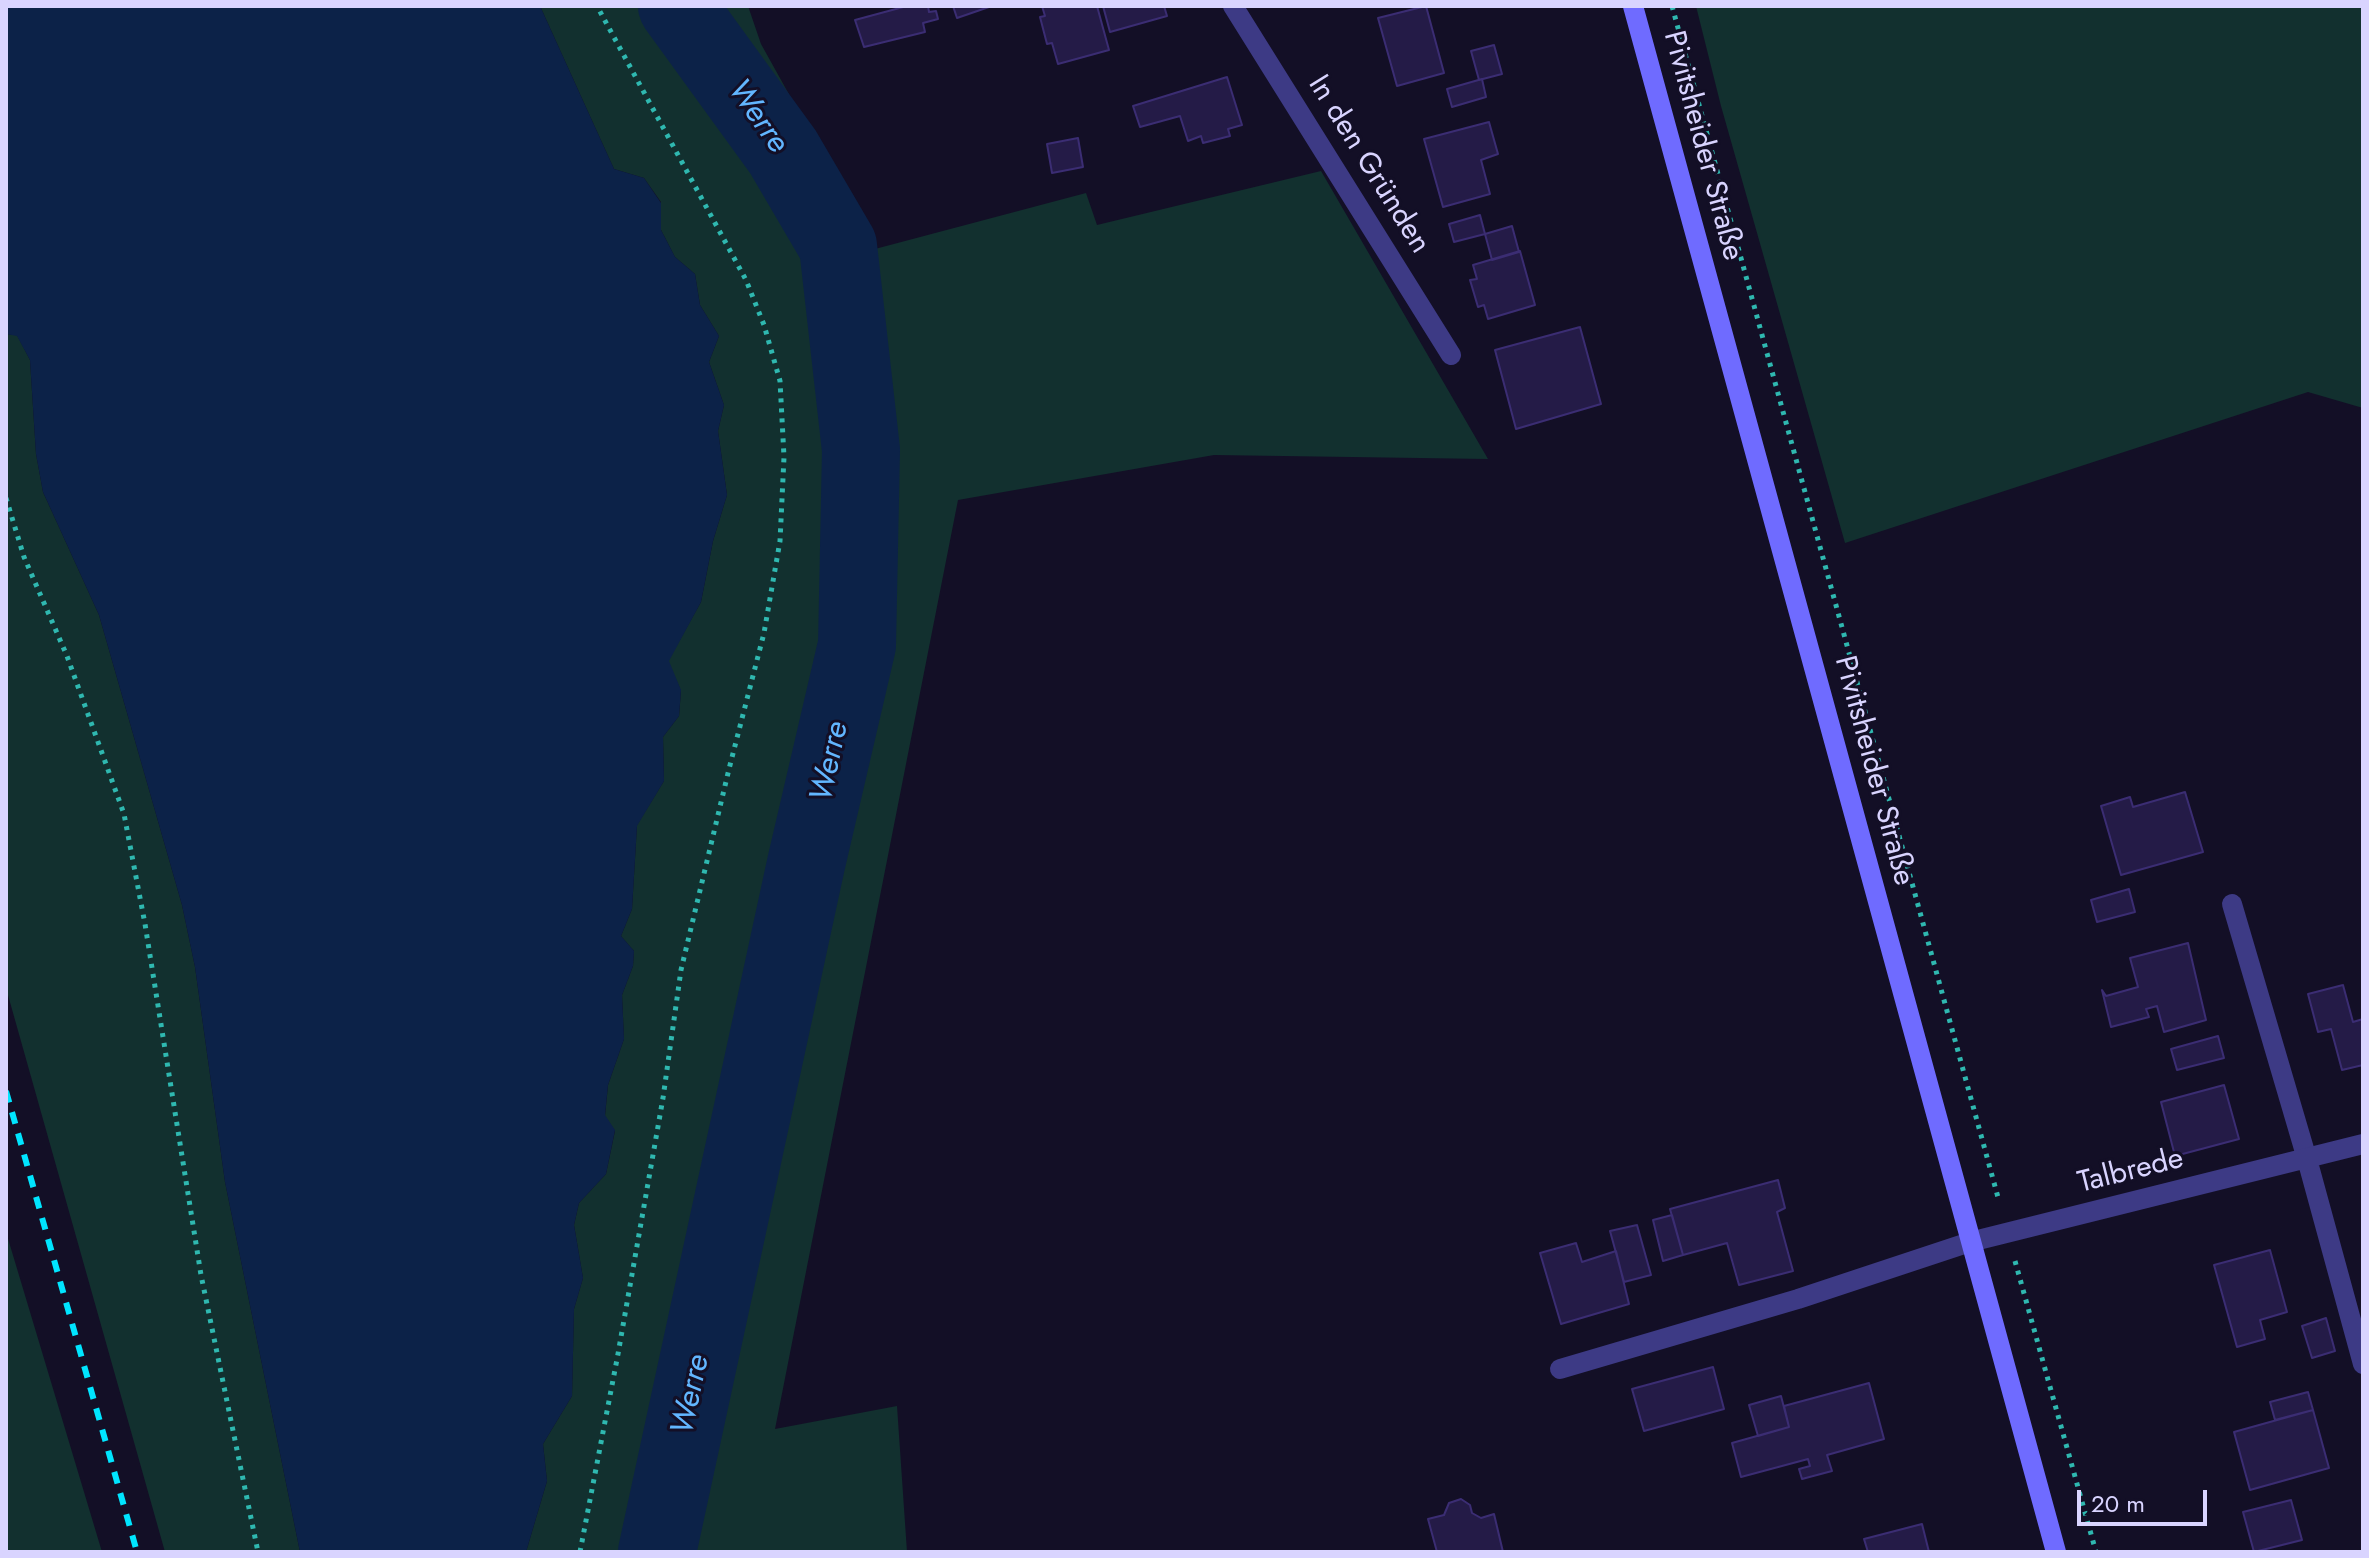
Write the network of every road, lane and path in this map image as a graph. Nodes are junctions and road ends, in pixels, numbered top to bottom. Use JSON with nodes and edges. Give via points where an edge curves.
{"nodes":[{"id":1,"x":597,"y":6,"type":"edge"},
{"id":2,"x":1233,"y":6,"type":"edge"},
{"id":3,"x":1633,"y":6,"type":"edge"},
{"id":4,"x":1672,"y":6,"type":"edge"},
{"id":5,"x":1451,"y":355,"type":"dead end"},
{"id":6,"x":6,"y":498,"type":"edge"},
{"id":7,"x":2232,"y":904,"type":"dead end"},
{"id":8,"x":2363,"y":1144,"type":"edge"},
{"id":9,"x":2307,"y":1159,"type":"junction"},
{"id":10,"x":2008,"y":1235,"type":"junction"},
{"id":11,"x":1970,"y":1242,"type":"junction"},
{"id":12,"x":2363,"y":1364,"type":"edge"},
{"id":13,"x":1560,"y":1369,"type":"dead end"},
{"id":14,"x":258,"y":1552,"type":"edge"},
{"id":15,"x":580,"y":1552,"type":"edge"},
{"id":16,"x":2056,"y":1552,"type":"edge"},
{"id":17,"x":2096,"y":1552,"type":"edge"}],
"edges":[{"from":1,"to":15,"type":"path","via":[[746,280],[780,381],[784,457],[780,541],[764,633],[681,970],[663,1098]]},
{"from":2,"to":5,"type":"street","name":"In den Gründen"},
{"from":3,"to":11,"type":"main road","name":"Pivitsheider Straße"},
{"from":4,"to":10,"type":"path"},
{"from":6,"to":14,"type":"path","via":[[124,814],[201,1275]]},
{"from":7,"to":9,"type":"street"},
{"from":8,"to":9,"type":"street","name":"Talbrede"},
{"from":9,"to":10,"type":"street","name":"Talbrede"},
{"from":9,"to":12,"type":"street"},
{"from":10,"to":11,"type":"street","name":"Talbrede"},
{"from":10,"to":17,"type":"path"},
{"from":11,"to":13,"type":"street","name":"Talbrede"},
{"from":11,"to":16,"type":"main road","name":"Pivitsheider Straße"}]}
